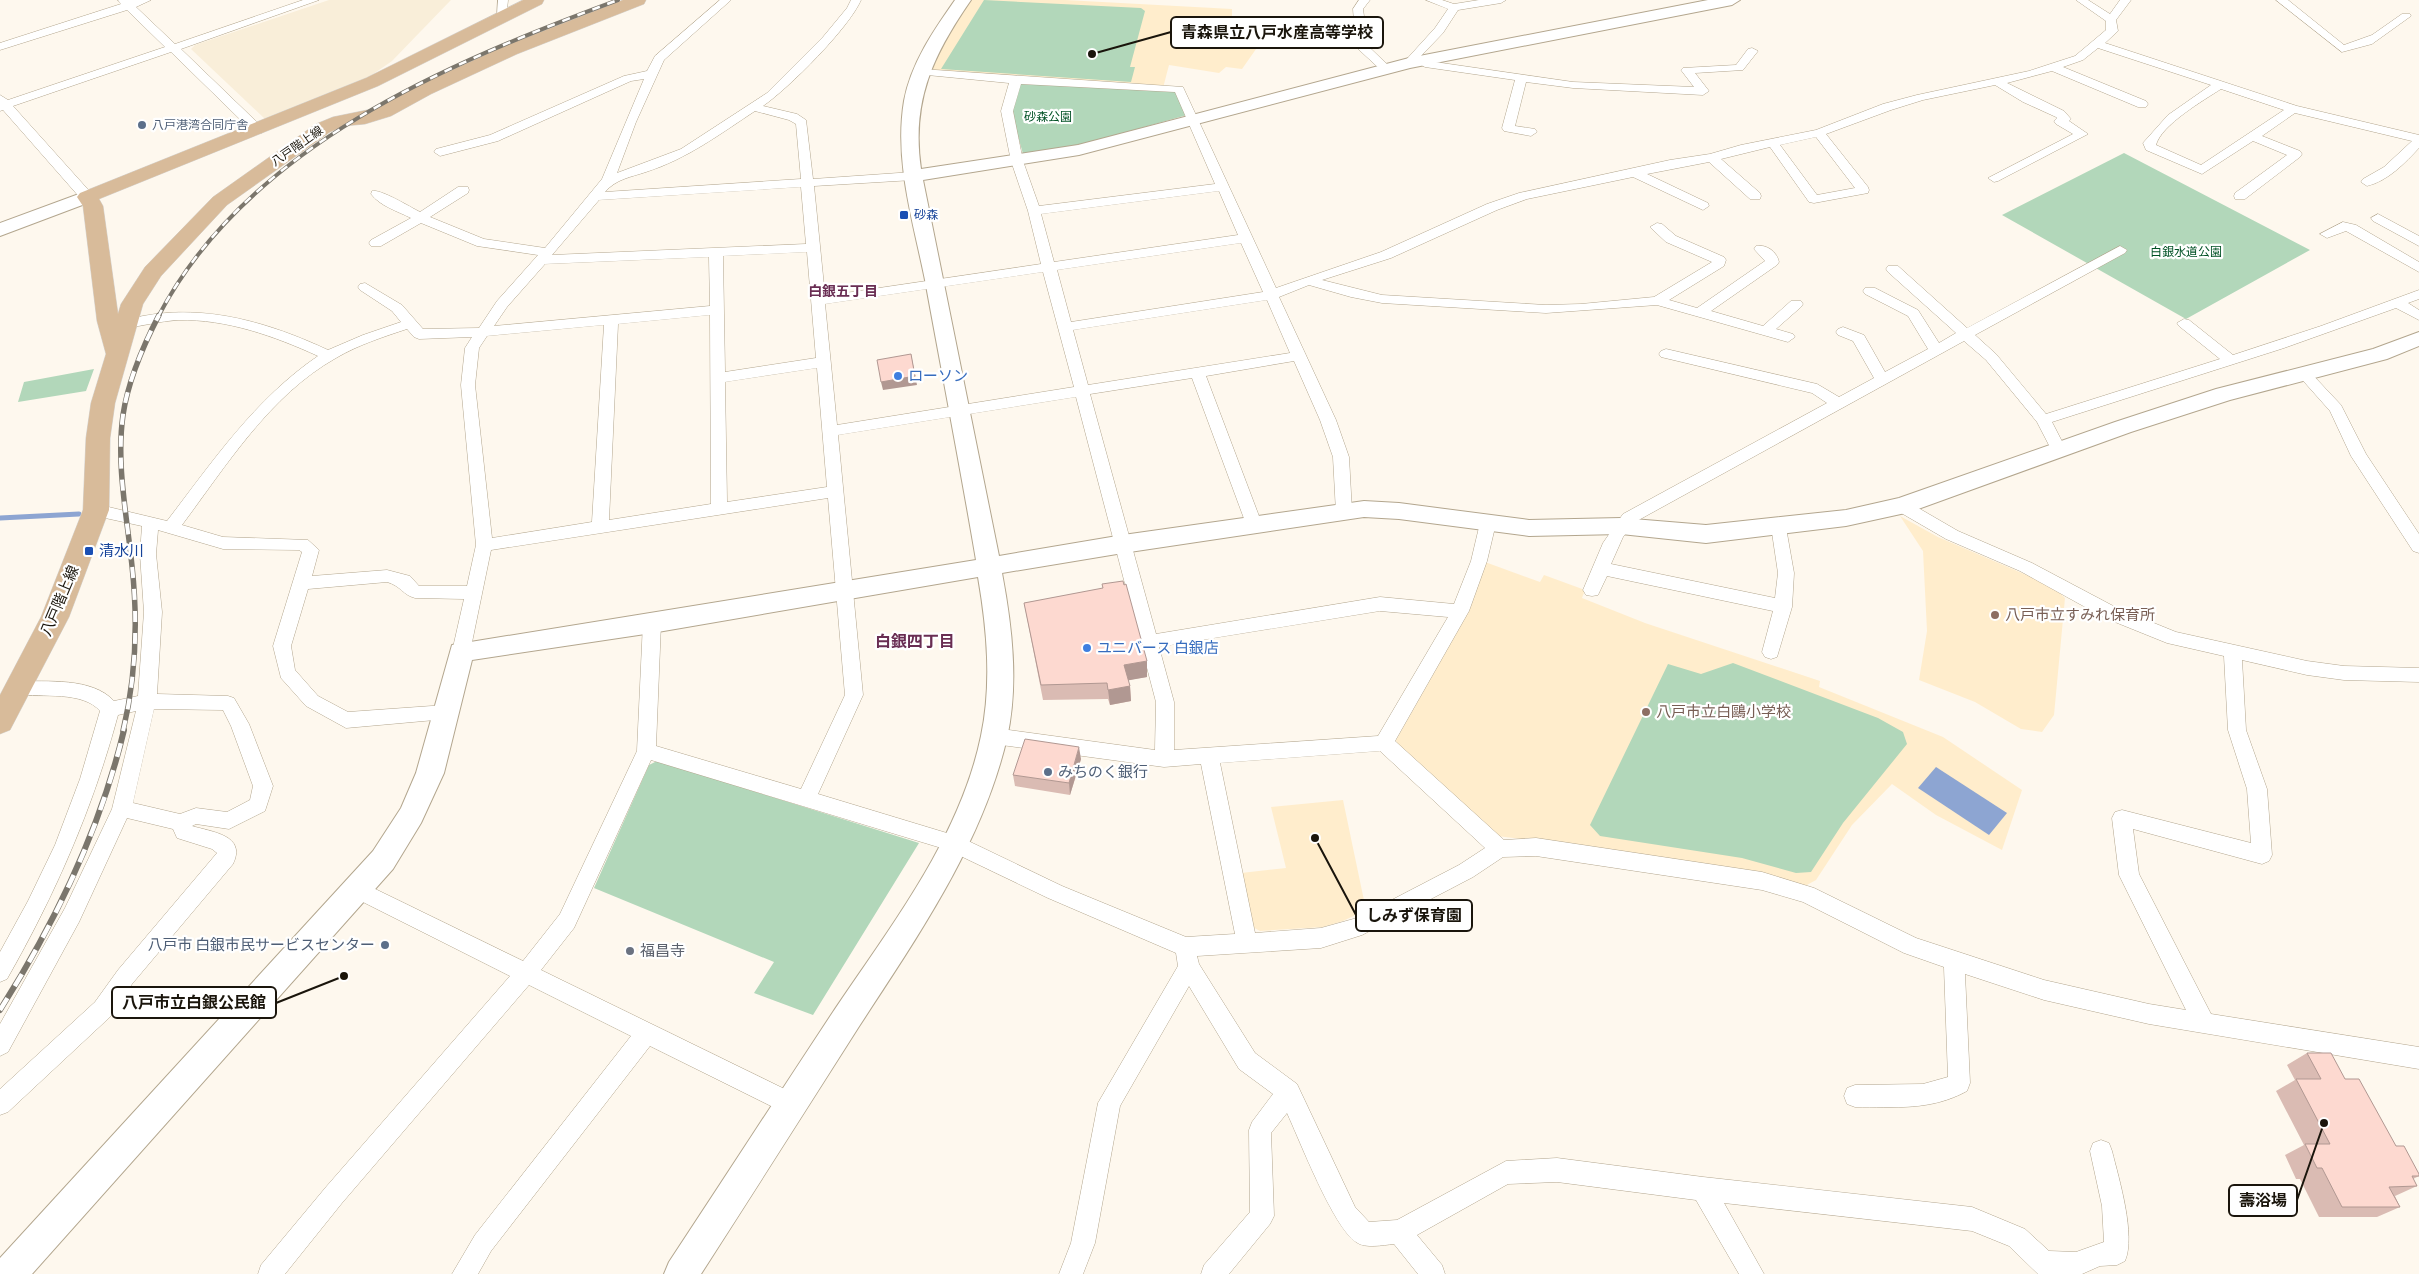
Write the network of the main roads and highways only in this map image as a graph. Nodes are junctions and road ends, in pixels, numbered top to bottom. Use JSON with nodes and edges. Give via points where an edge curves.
{"nodes":[{"id":1,"x":536,"y":0,"type":"edge"},
{"id":2,"x":638,"y":0,"type":"edge"},
{"id":3,"x":503,"y":9,"type":"edge"},
{"id":4,"x":118,"y":354,"type":"junction"},
{"id":5,"x":0,"y":722,"type":"edge"}],
"edges":[{"from":1,"to":3,"type":"main road","name":"八戸階上線"},
{"from":2,"to":4,"type":"main road","name":"八戸階上線","via":[[503,54],[384,112],[334,122],[323,128],[220,201],[154,272],[132,304]]},
{"from":3,"to":4,"type":"main road","name":"八戸階上線","via":[[372,82],[87,198],[93,206],[108,321]]},
{"from":4,"to":5,"type":"main road","name":"八戸階上線","via":[[98,438],[96,510],[55,617]]}]}
